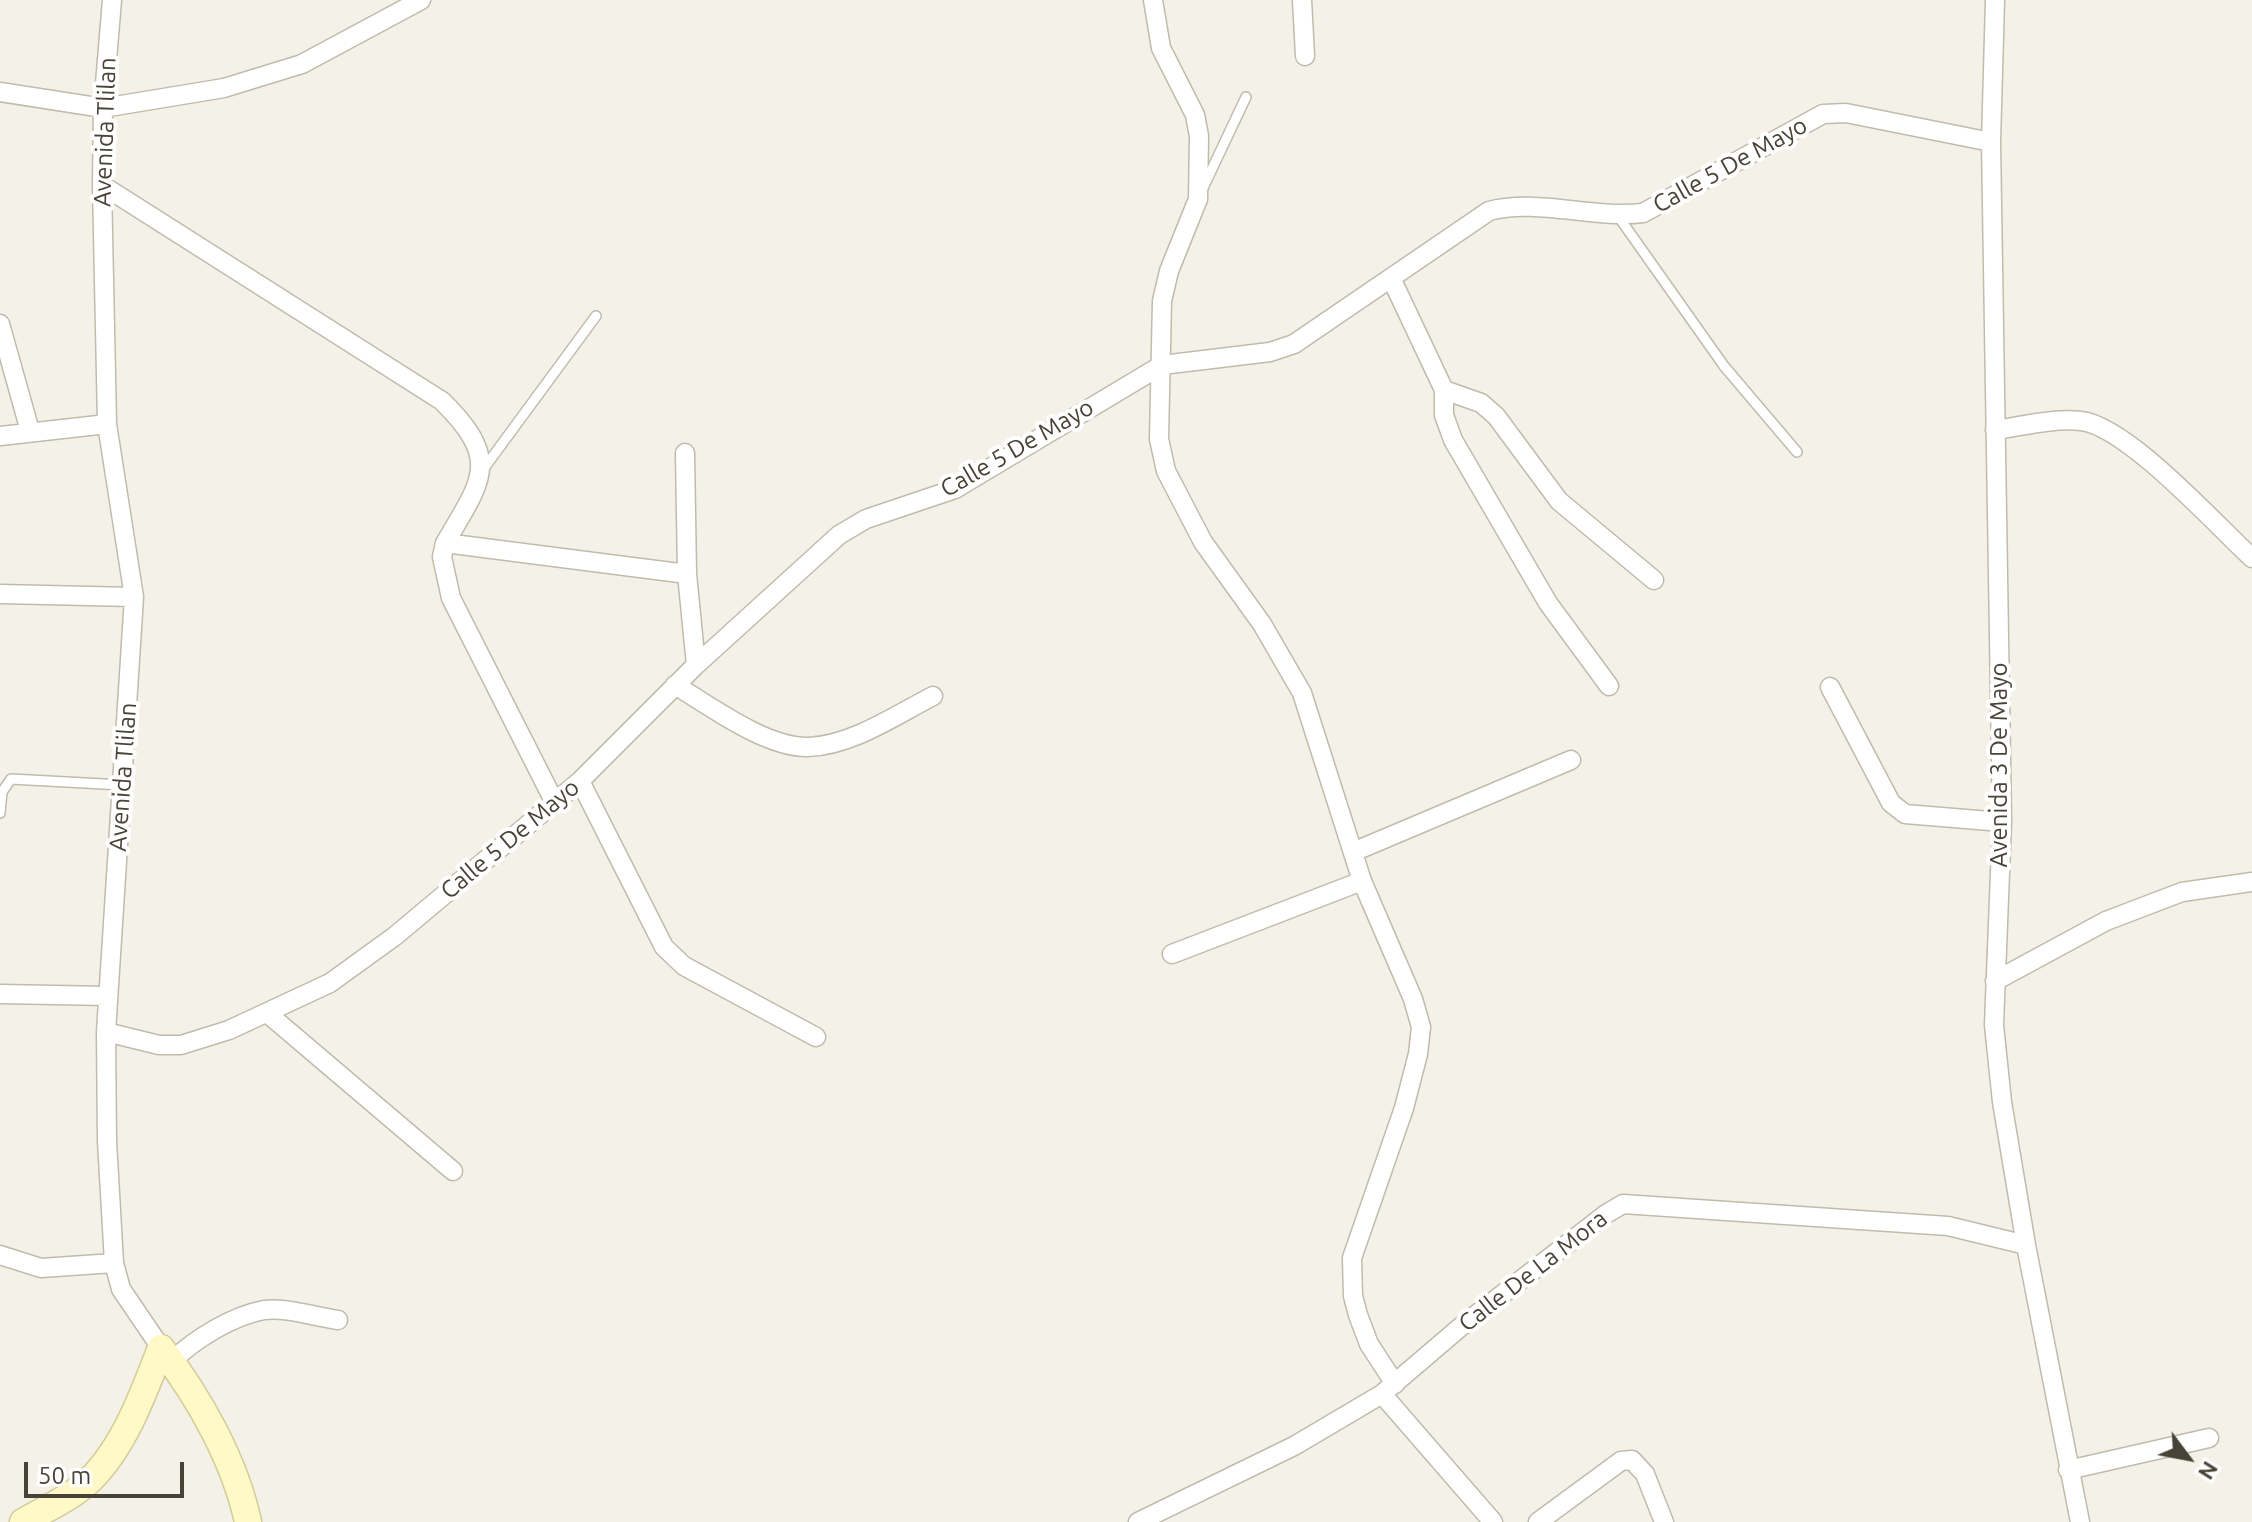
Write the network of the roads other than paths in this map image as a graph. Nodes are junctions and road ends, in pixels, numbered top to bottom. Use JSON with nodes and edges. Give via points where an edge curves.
{"nodes":[{"id":1,"x":112,"y":0,"type":"edge"},
{"id":2,"x":421,"y":0,"type":"edge"},
{"id":3,"x":1153,"y":0,"type":"edge"},
{"id":4,"x":1302,"y":0,"type":"edge"},
{"id":5,"x":1995,"y":0,"type":"edge"},
{"id":6,"x":1305,"y":56,"type":"dead end"},
{"id":7,"x":0,"y":92,"type":"edge"},
{"id":8,"x":1246,"y":97,"type":"dead end"},
{"id":9,"x":103,"y":108,"type":"junction"},
{"id":10,"x":1991,"y":142,"type":"junction"},
{"id":11,"x":102,"y":185,"type":"junction"},
{"id":12,"x":1198,"y":199,"type":"junction"},
{"id":13,"x":1618,"y":216,"type":"junction"},
{"id":14,"x":1392,"y":280,"type":"junction"},
{"id":15,"x":596,"y":316,"type":"dead end"},
{"id":16,"x":0,"y":324,"type":"edge"},
{"id":17,"x":1162,"y":365,"type":"junction"},
{"id":18,"x":1444,"y":390,"type":"junction"},
{"id":19,"x":107,"y":424,"type":"junction"},
{"id":20,"x":1995,"y":430,"type":"junction"},
{"id":21,"x":30,"y":431,"type":"junction"},
{"id":22,"x":0,"y":436,"type":"edge"},
{"id":23,"x":1797,"y":452,"type":"dead end"},
{"id":24,"x":685,"y":453,"type":"dead end"},
{"id":25,"x":482,"y":471,"type":"junction"},
{"id":26,"x":445,"y":543,"type":"junction"},
{"id":27,"x":2252,"y":558,"type":"edge"},
{"id":28,"x":687,"y":574,"type":"junction"},
{"id":29,"x":1654,"y":580,"type":"dead end"},
{"id":30,"x":0,"y":594,"type":"edge"},
{"id":31,"x":134,"y":597,"type":"junction"},
{"id":32,"x":696,"y":665,"type":"junction"},
{"id":33,"x":675,"y":685,"type":"junction"},
{"id":34,"x":1609,"y":686,"type":"dead end"},
{"id":35,"x":1830,"y":687,"type":"dead end"},
{"id":36,"x":933,"y":696,"type":"dead end"},
{"id":37,"x":1571,"y":760,"type":"dead end"},
{"id":38,"x":580,"y":781,"type":"junction"},
{"id":39,"x":122,"y":785,"type":"junction"},
{"id":40,"x":555,"y":803,"type":"junction"},
{"id":41,"x":0,"y":813,"type":"edge"},
{"id":42,"x":2002,"y":822,"type":"junction"},
{"id":43,"x":1353,"y":852,"type":"junction"},
{"id":44,"x":1362,"y":881,"type":"junction"},
{"id":45,"x":2252,"y":882,"type":"edge"},
{"id":46,"x":1172,"y":954,"type":"dead end"},
{"id":47,"x":1995,"y":981,"type":"junction"},
{"id":48,"x":0,"y":994,"type":"edge"},
{"id":49,"x":108,"y":996,"type":"junction"},
{"id":50,"x":267,"y":1013,"type":"junction"},
{"id":51,"x":106,"y":1032,"type":"junction"},
{"id":52,"x":816,"y":1037,"type":"dead end"},
{"id":53,"x":453,"y":1171,"type":"dead end"},
{"id":54,"x":2026,"y":1245,"type":"junction"},
{"id":55,"x":0,"y":1255,"type":"edge"},
{"id":56,"x":114,"y":1263,"type":"junction"},
{"id":57,"x":338,"y":1320,"type":"dead end"},
{"id":58,"x":167,"y":1355,"type":"junction"},
{"id":59,"x":1388,"y":1389,"type":"junction"},
{"id":60,"x":2209,"y":1438,"type":"dead end"},
{"id":61,"x":2068,"y":1470,"type":"junction"},
{"id":62,"x":23,"y":1522,"type":"edge"},
{"id":63,"x":248,"y":1522,"type":"edge"},
{"id":64,"x":1138,"y":1522,"type":"edge"},
{"id":65,"x":1493,"y":1522,"type":"edge"},
{"id":66,"x":1538,"y":1522,"type":"edge"},
{"id":67,"x":1664,"y":1522,"type":"edge"},
{"id":68,"x":2080,"y":1522,"type":"edge"}],
"edges":[{"from":1,"to":9,"type":"street","name":"Avenida Tlilan"},
{"from":2,"to":9,"type":"street","via":[[326,52],[264,77]]},
{"from":3,"to":12,"type":"street","via":[[1161,48],[1195,115]]},
{"from":4,"to":6,"type":"street"},
{"from":5,"to":10,"type":"street","name":"Avenida 3 De Mayo"},
{"from":7,"to":9,"type":"street"},
{"from":8,"to":12,"type":"lane"},
{"from":9,"to":11,"type":"street","name":"Avenida Tlilan"},
{"from":10,"to":13,"type":"street","name":"Calle 5 De Mayo","via":[[1846,113],[1823,114],[1663,204]]},
{"from":10,"to":20,"type":"street","name":"Avenida 3 De Mayo"},
{"from":11,"to":19,"type":"street","name":"Avenida Tlilan"},
{"from":11,"to":25,"type":"street","via":[[442,401],[473,438]]},
{"from":12,"to":17,"type":"street","via":[[1162,301]]},
{"from":13,"to":14,"type":"street","name":"Calle 5 De Mayo","via":[[1512,207],[1489,211]]},
{"from":13,"to":23,"type":"lane","via":[[1724,366]]},
{"from":14,"to":17,"type":"street","name":"Calle 5 De Mayo","via":[[1294,344],[1270,352]]},
{"from":14,"to":18,"type":"street"},
{"from":15,"to":25,"type":"lane"},
{"from":16,"to":21,"type":"street"},
{"from":17,"to":32,"type":"street","name":"Calle 5 De Mayo","via":[[955,489],[866,519],[839,535]]},
{"from":17,"to":43,"type":"street","via":[[1159,439],[1166,471],[1203,542],[1262,624],[1302,693]]},
{"from":18,"to":29,"type":"street","via":[[1481,403],[1496,416],[1559,501]]},
{"from":18,"to":34,"type":"street","via":[[1444,415],[1453,440],[1548,603]]},
{"from":19,"to":21,"type":"street"},
{"from":19,"to":31,"type":"street","name":"Avenida Tlilan"},
{"from":20,"to":27,"type":"street","via":[[2083,421],[2108,430]]},
{"from":20,"to":42,"type":"street","name":"Avenida 3 De Mayo"},
{"from":21,"to":22,"type":"street"},
{"from":24,"to":28,"type":"street"},
{"from":25,"to":26,"type":"street"},
{"from":26,"to":28,"type":"street"},
{"from":26,"to":40,"type":"street","via":[[442,557],[451,598]]},
{"from":28,"to":32,"type":"street"},
{"from":30,"to":31,"type":"street"},
{"from":31,"to":39,"type":"street","name":"Avenida Tlilan"},
{"from":32,"to":33,"type":"street","name":"Calle 5 De Mayo"},
{"from":33,"to":36,"type":"street","via":[[764,735],[808,747],[881,723]]},
{"from":33,"to":38,"type":"street","name":"Calle 5 De Mayo"},
{"from":35,"to":42,"type":"street","via":[[1891,803],[1905,814]]},
{"from":37,"to":43,"type":"street"},
{"from":38,"to":40,"type":"street","name":"Calle 5 De Mayo"},
{"from":38,"to":52,"type":"street","via":[[664,947],[684,966]]},
{"from":39,"to":41,"type":"lane","via":[[11,779],[2,792]]},
{"from":39,"to":49,"type":"street","name":"Avenida Tlilan"},
{"from":40,"to":50,"type":"street","name":"Calle 5 De Mayo","via":[[343,974]]},
{"from":42,"to":47,"type":"street","name":"Avenida 3 De Mayo"},
{"from":43,"to":44,"type":"street"},
{"from":44,"to":46,"type":"street"},
{"from":44,"to":59,"type":"street","via":[[1421,1027],[1404,1108],[1352,1258],[1358,1315]]},
{"from":45,"to":47,"type":"street","via":[[2182,892],[2106,921]]},
{"from":47,"to":54,"type":"street","name":"Avenida 3 De Mayo","via":[[2002,1102]]},
{"from":48,"to":49,"type":"street"},
{"from":49,"to":51,"type":"street","name":"Avenida Tlilan"},
{"from":50,"to":51,"type":"street","name":"Calle 5 De Mayo","via":[[181,1045]]},
{"from":50,"to":53,"type":"street"},
{"from":51,"to":56,"type":"street","name":"Avenida Tlilan"},
{"from":54,"to":59,"type":"street","name":"Calle De La Mora","via":[[1948,1226],[1623,1204],[1464,1324]]},
{"from":54,"to":61,"type":"street","name":"Avenida 3 De Mayo"},
{"from":55,"to":56,"type":"street","via":[[41,1268]]},
{"from":56,"to":58,"type":"street","name":"Avenida Tlilan","via":[[121,1289]]},
{"from":57,"to":58,"type":"street","via":[[265,1310]]},
{"from":58,"to":62,"type":"main road","via":[[108,1459],[89,1481]]},
{"from":58,"to":63,"type":"main road","name":"Avenida Tlilan","via":[[201,1407],[234,1477]]},
{"from":59,"to":64,"type":"street","name":"Calle De La Mora","via":[[1294,1446]]},
{"from":59,"to":65,"type":"street"},
{"from":60,"to":61,"type":"street"},
{"from":61,"to":68,"type":"street","name":"Avenida 3 De Mayo"},
{"from":66,"to":67,"type":"street","via":[[1621,1461],[1632,1460],[1645,1474]]}]}
